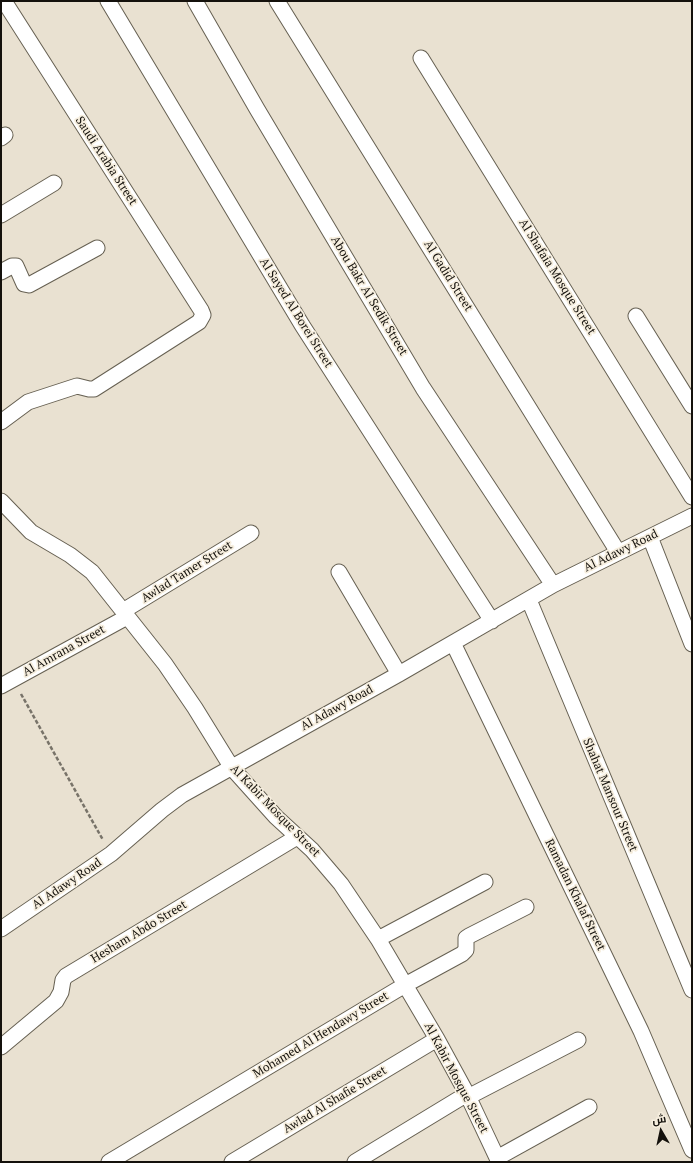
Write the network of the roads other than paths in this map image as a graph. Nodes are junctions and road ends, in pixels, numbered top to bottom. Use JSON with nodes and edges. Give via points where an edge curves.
{"nodes":[{"id":1,"x":4,"y":1,"type":"edge"},
{"id":2,"x":108,"y":1,"type":"edge"},
{"id":3,"x":195,"y":1,"type":"edge"},
{"id":4,"x":277,"y":1,"type":"edge"},
{"id":5,"x":421,"y":58,"type":"dead end"},
{"id":6,"x":54,"y":183,"type":"dead end"},
{"id":7,"x":1,"y":215,"type":"edge"},
{"id":8,"x":97,"y":248,"type":"dead end"},
{"id":9,"x":1,"y":272,"type":"edge"},
{"id":10,"x":636,"y":316,"type":"dead end"},
{"id":11,"x":692,"y":406,"type":"edge"},
{"id":12,"x":1,"y":421,"type":"edge"},
{"id":13,"x":692,"y":497,"type":"edge"},
{"id":14,"x":1,"y":501,"type":"edge"},
{"id":15,"x":692,"y":516,"type":"edge"},
{"id":16,"x":250,"y":532,"type":"dead end"},
{"id":17,"x":650,"y":537,"type":"junction"},
{"id":18,"x":618,"y":552,"type":"junction"},
{"id":19,"x":339,"y":572,"type":"dead end"},
{"id":20,"x":553,"y":586,"type":"junction"},
{"id":21,"x":529,"y":600,"type":"junction"},
{"id":22,"x":125,"y":614,"type":"junction"},
{"id":23,"x":492,"y":621,"type":"junction"},
{"id":24,"x":453,"y":643,"type":"junction"},
{"id":25,"x":692,"y":644,"type":"edge"},
{"id":26,"x":399,"y":674,"type":"junction"},
{"id":27,"x":7,"y":683,"type":"edge"},
{"id":28,"x":232,"y":768,"type":"junction"},
{"id":29,"x":297,"y":837,"type":"junction"},
{"id":30,"x":485,"y":882,"type":"dead end"},
{"id":31,"x":526,"y":907,"type":"dead end"},
{"id":32,"x":1,"y":929,"type":"edge"},
{"id":33,"x":378,"y":939,"type":"junction"},
{"id":34,"x":405,"y":985,"type":"junction"},
{"id":35,"x":692,"y":990,"type":"edge"},
{"id":36,"x":437,"y":1039,"type":"junction"},
{"id":37,"x":578,"y":1040,"type":"dead end"},
{"id":38,"x":1,"y":1047,"type":"edge"},
{"id":39,"x":467,"y":1096,"type":"junction"},
{"id":40,"x":589,"y":1107,"type":"dead end"},
{"id":41,"x":692,"y":1150,"type":"edge"},
{"id":42,"x":498,"y":1160,"type":"edge"},
{"id":43,"x":109,"y":1162,"type":"edge"},
{"id":44,"x":232,"y":1162,"type":"edge"},
{"id":45,"x":355,"y":1162,"type":"edge"}],
"edges":[{"from":1,"to":12,"type":"street","name":"Saudi Arabia Street","via":[[203,315],[199,322],[94,389],[78,386],[28,402]]},
{"from":2,"to":23,"type":"street","name":"Al Sayed Al Borei Street","via":[[302,325]]},
{"from":3,"to":20,"type":"street","name":"Abou Bakr Al Sedik Street","via":[[419,381]]},
{"from":4,"to":18,"type":"street","name":"Al Gadid Street"},
{"from":5,"to":13,"type":"street","name":"Al Shafaia Mosque Street"},
{"from":6,"to":7,"type":"street"},
{"from":8,"to":9,"type":"street","via":[[29,286],[24,284],[16,266]]},
{"from":10,"to":11,"type":"street"},
{"from":14,"to":22,"type":"street","name":"Al Kabir Mosque Street","via":[[31,532],[70,555],[92,572]]},
{"from":15,"to":17,"type":"street","name":"Al Adawy Road"},
{"from":16,"to":22,"type":"street","name":"Awlad Tamer Street"},
{"from":17,"to":18,"type":"street","name":"Al Adawy Road"},
{"from":17,"to":25,"type":"street"},
{"from":18,"to":20,"type":"street","name":"Al Adawy Road"},
{"from":19,"to":26,"type":"street"},
{"from":20,"to":21,"type":"street","name":"Al Adawy Road"},
{"from":21,"to":23,"type":"street","name":"Al Adawy Road"},
{"from":21,"to":35,"type":"street","name":"Shahat Mansour Street"},
{"from":22,"to":27,"type":"street","name":"Al Amrana Street"},
{"from":22,"to":28,"type":"street","name":"Al Kabir Mosque Street","via":[[179,684]]},
{"from":23,"to":24,"type":"street","name":"Al Adawy Road"},
{"from":24,"to":26,"type":"street","name":"Al Adawy Road"},
{"from":24,"to":41,"type":"street","name":"Ramadan Khalaf Street","via":[[641,1031]]},
{"from":26,"to":28,"type":"street","name":"Al Adawy Road"},
{"from":28,"to":29,"type":"street","name":"Al Kabir Mosque Street"},
{"from":28,"to":32,"type":"street","name":"Al Adawy Road","via":[[171,802],[111,854]]},
{"from":29,"to":33,"type":"street","name":"Al Kabir Mosque Street","via":[[326,865]]},
{"from":29,"to":38,"type":"street","name":"Hesham Abdo Street","via":[[66,976],[56,1001]]},
{"from":30,"to":33,"type":"street"},
{"from":31,"to":34,"type":"street","name":"Mohamed Al Hendawy Street","via":[[469,936],[466,938],[466,950],[462,954]]},
{"from":33,"to":34,"type":"street","name":"Al Kabir Mosque Street"},
{"from":34,"to":36,"type":"street","name":"Al Kabir Mosque Street"},
{"from":34,"to":43,"type":"street","name":"Mohamed Al Hendawy Street"},
{"from":36,"to":39,"type":"street","name":"Al Kabir Mosque Street"},
{"from":36,"to":44,"type":"street","name":"Awlad Al Shafie Street"},
{"from":37,"to":39,"type":"street"},
{"from":39,"to":42,"type":"street","name":"Al Kabir Mosque Street"},
{"from":39,"to":45,"type":"street"},
{"from":40,"to":42,"type":"street"}]}
